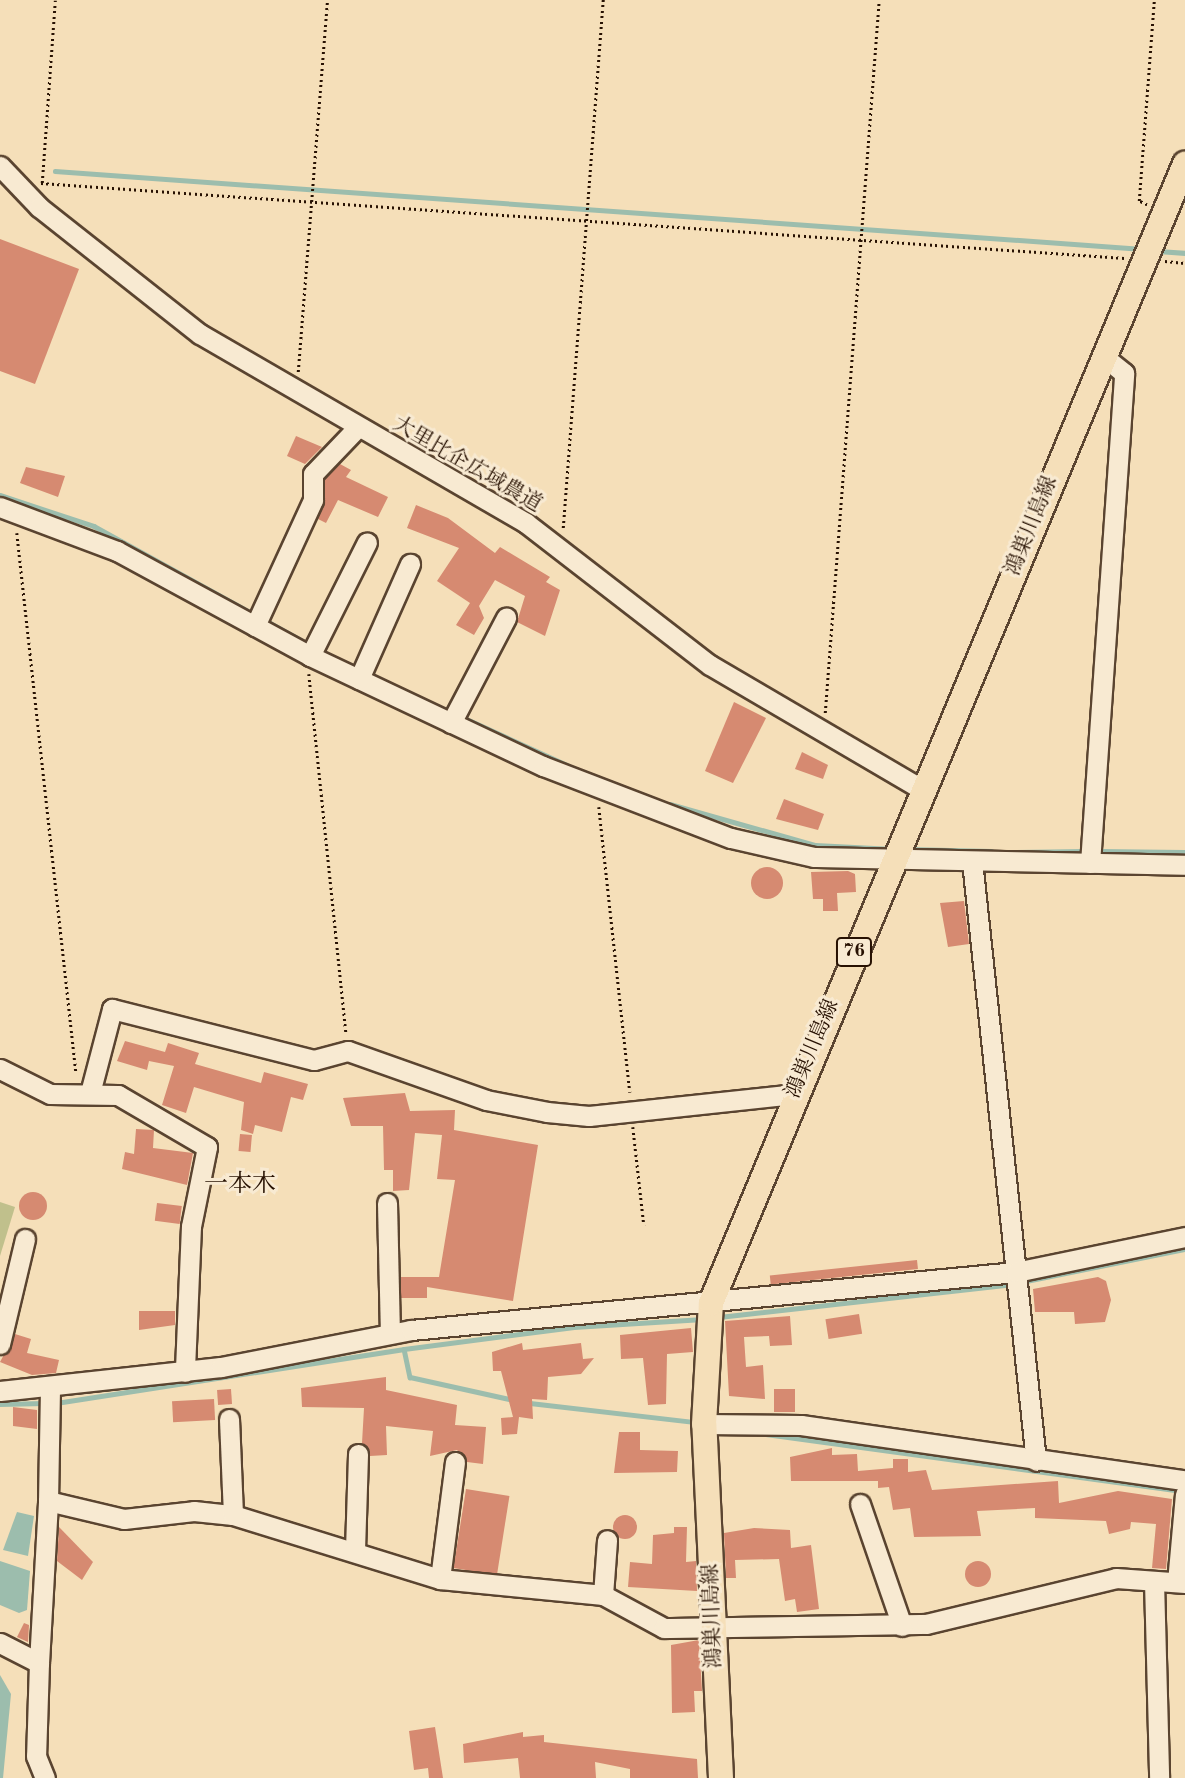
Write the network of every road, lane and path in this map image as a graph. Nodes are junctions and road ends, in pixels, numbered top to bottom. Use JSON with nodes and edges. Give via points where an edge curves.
{"nodes":[{"id":1,"x":55,"y":0,"type":"edge"},
{"id":2,"x":327,"y":0,"type":"edge"},
{"id":3,"x":603,"y":0,"type":"edge"},
{"id":4,"x":879,"y":0,"type":"edge"},
{"id":5,"x":1154,"y":0,"type":"edge"},
{"id":6,"x":1185,"y":164,"type":"edge"},
{"id":7,"x":0,"y":166,"type":"edge"},
{"id":8,"x":42,"y":183,"type":"junction"},
{"id":9,"x":21,"y":188,"type":"junction"},
{"id":10,"x":313,"y":202,"type":"junction"},
{"id":11,"x":1164,"y":215,"type":"junction"},
{"id":12,"x":586,"y":221,"type":"junction"},
{"id":13,"x":862,"y":241,"type":"junction"},
{"id":14,"x":1145,"y":260,"type":"junction"},
{"id":15,"x":1103,"y":356,"type":"junction"},
{"id":16,"x":296,"y":393,"type":"junction"},
{"id":17,"x":357,"y":428,"type":"junction"},
{"id":18,"x":7,"y":509,"type":"edge"},
{"id":19,"x":367,"y":542,"type":"dead end"},
{"id":20,"x":561,"y":552,"type":"junction"},
{"id":21,"x":410,"y":564,"type":"dead end"},
{"id":22,"x":506,"y":618,"type":"dead end"},
{"id":23,"x":255,"y":626,"type":"junction"},
{"id":24,"x":310,"y":656,"type":"junction"},
{"id":25,"x":359,"y":680,"type":"junction"},
{"id":26,"x":452,"y":723,"type":"junction"},
{"id":27,"x":824,"y":730,"type":"junction"},
{"id":28,"x":597,"y":789,"type":"junction"},
{"id":29,"x":923,"y":790,"type":"junction"},
{"id":30,"x":894,"y":857,"type":"junction"},
{"id":31,"x":972,"y":861,"type":"junction"},
{"id":32,"x":1090,"y":863,"type":"junction"},
{"id":33,"x":1185,"y":865,"type":"edge"},
{"id":34,"x":348,"y":1051,"type":"junction"},
{"id":35,"x":0,"y":1069,"type":"edge"},
{"id":36,"x":84,"y":1093,"type":"junction"},
{"id":37,"x":794,"y":1094,"type":"junction"},
{"id":38,"x":632,"y":1111,"type":"junction"},
{"id":39,"x":387,"y":1203,"type":"dead end"},
{"id":40,"x":644,"y":1225,"type":"dead end"},
{"id":41,"x":1185,"y":1237,"type":"edge"},
{"id":42,"x":25,"y":1239,"type":"dead end"},
{"id":43,"x":1016,"y":1272,"type":"junction"},
{"id":44,"x":711,"y":1303,"type":"junction"},
{"id":45,"x":390,"y":1333,"type":"junction"},
{"id":46,"x":0,"y":1344,"type":"edge"},
{"id":47,"x":185,"y":1372,"type":"junction"},
{"id":48,"x":50,"y":1388,"type":"junction"},
{"id":49,"x":0,"y":1391,"type":"edge"},
{"id":50,"x":229,"y":1419,"type":"dead end"},
{"id":51,"x":704,"y":1424,"type":"junction"},
{"id":52,"x":358,"y":1454,"type":"dead end"},
{"id":53,"x":1036,"y":1461,"type":"junction"},
{"id":54,"x":455,"y":1462,"type":"dead end"},
{"id":55,"x":1185,"y":1480,"type":"edge"},
{"id":56,"x":1185,"y":1494,"type":"edge"},
{"id":57,"x":48,"y":1501,"type":"junction"},
{"id":58,"x":860,"y":1504,"type":"dead end"},
{"id":59,"x":233,"y":1516,"type":"junction"},
{"id":60,"x":607,"y":1540,"type":"dead end"},
{"id":61,"x":355,"y":1550,"type":"junction"},
{"id":62,"x":440,"y":1578,"type":"junction"},
{"id":63,"x":1154,"y":1581,"type":"junction"},
{"id":64,"x":1181,"y":1583,"type":"edge"},
{"id":65,"x":603,"y":1595,"type":"junction"},
{"id":66,"x":902,"y":1626,"type":"junction"},
{"id":67,"x":714,"y":1628,"type":"junction"},
{"id":68,"x":0,"y":1643,"type":"edge"},
{"id":69,"x":39,"y":1663,"type":"junction"},
{"id":70,"x":45,"y":1778,"type":"edge"},
{"id":71,"x":721,"y":1778,"type":"edge"},
{"id":72,"x":1159,"y":1778,"type":"edge"}],
"edges":[{"from":1,"to":8,"type":"path"},
{"from":2,"to":10,"type":"path"},
{"from":3,"to":12,"type":"path"},
{"from":4,"to":13,"type":"path"},
{"from":5,"to":11,"type":"path","via":[[1139,201]]},
{"from":6,"to":11,"type":"main road","name":"鴻巣川島線","number":"76"},
{"from":7,"to":9,"type":"street","name":"大里比企広域農道"},
{"from":8,"to":9,"type":"path"},
{"from":8,"to":10,"type":"path"},
{"from":9,"to":16,"type":"street","name":"大里比企広域農道","via":[[200,334]]},
{"from":10,"to":12,"type":"path"},
{"from":10,"to":16,"type":"path"},
{"from":11,"to":14,"type":"main road","name":"鴻巣川島線","number":"76"},
{"from":12,"to":13,"type":"path"},
{"from":12,"to":20,"type":"path"},
{"from":13,"to":14,"type":"path"},
{"from":13,"to":27,"type":"path"},
{"from":14,"to":15,"type":"main road","name":"鴻巣川島線","number":"76"},
{"from":15,"to":29,"type":"main road","name":"鴻巣川島線","number":"76"},
{"from":15,"to":32,"type":"street","via":[[1124,373]]},
{"from":16,"to":17,"type":"street","name":"大里比企広域農道"},
{"from":17,"to":20,"type":"street","name":"大里比企広域農道","via":[[480,494]]},
{"from":17,"to":23,"type":"street","via":[[313,474],[313,500]]},
{"from":18,"to":23,"type":"street","via":[[117,551]]},
{"from":18,"to":36,"type":"path"},
{"from":19,"to":24,"type":"street"},
{"from":20,"to":27,"type":"street","name":"大里比企広域農道","via":[[710,665]]},
{"from":21,"to":25,"type":"street"},
{"from":22,"to":26,"type":"street"},
{"from":23,"to":24,"type":"street"},
{"from":24,"to":25,"type":"street"},
{"from":24,"to":34,"type":"path"},
{"from":25,"to":26,"type":"street"},
{"from":26,"to":28,"type":"street"},
{"from":27,"to":29,"type":"street","name":"大里比企広域農道"},
{"from":28,"to":30,"type":"street","via":[[776,849],[814,857]]},
{"from":28,"to":38,"type":"path"},
{"from":29,"to":30,"type":"main road","name":"鴻巣川島線","number":"76"},
{"from":30,"to":31,"type":"street"},
{"from":30,"to":37,"type":"main road","name":"鴻巣川島線","number":"76"},
{"from":31,"to":32,"type":"street"},
{"from":31,"to":43,"type":"street"},
{"from":32,"to":33,"type":"street"},
{"from":34,"to":36,"type":"street","via":[[314,1060],[112,1009]]},
{"from":34,"to":38,"type":"street","via":[[486,1100],[589,1116]]},
{"from":35,"to":36,"type":"street","via":[[50,1094]]},
{"from":36,"to":47,"type":"street","via":[[118,1095],[207,1147],[191,1226]]},
{"from":37,"to":38,"type":"street"},
{"from":37,"to":44,"type":"main road","name":"鴻巣川島線","number":"76"},
{"from":38,"to":40,"type":"path"},
{"from":39,"to":45,"type":"street"},
{"from":41,"to":43,"type":"street"},
{"from":42,"to":46,"type":"street"},
{"from":43,"to":44,"type":"street"},
{"from":43,"to":53,"type":"street"},
{"from":44,"to":45,"type":"street"},
{"from":44,"to":51,"type":"main road","name":"鴻巣川島線","number":"76"},
{"from":45,"to":47,"type":"street"},
{"from":47,"to":48,"type":"street"},
{"from":48,"to":49,"type":"street"},
{"from":48,"to":57,"type":"street"},
{"from":50,"to":59,"type":"street"},
{"from":51,"to":53,"type":"street","via":[[801,1425]]},
{"from":51,"to":67,"type":"main road","name":"鴻巣川島線","number":"76"},
{"from":52,"to":61,"type":"street"},
{"from":53,"to":55,"type":"street"},
{"from":54,"to":62,"type":"street"},
{"from":56,"to":64,"type":"street"},
{"from":57,"to":59,"type":"street","via":[[124,1519],[194,1511]]},
{"from":57,"to":69,"type":"street"},
{"from":58,"to":66,"type":"street"},
{"from":59,"to":61,"type":"street"},
{"from":60,"to":65,"type":"street"},
{"from":61,"to":62,"type":"street"},
{"from":62,"to":65,"type":"street"},
{"from":63,"to":64,"type":"street"},
{"from":63,"to":66,"type":"street","via":[[1116,1578],[1055,1588]]},
{"from":63,"to":72,"type":"street"},
{"from":65,"to":67,"type":"street","via":[[664,1628]]},
{"from":66,"to":67,"type":"street"},
{"from":67,"to":71,"type":"main road","name":"鴻巣川島線","number":"76"},
{"from":68,"to":69,"type":"street"},
{"from":69,"to":70,"type":"street","via":[[36,1756]]}]}
